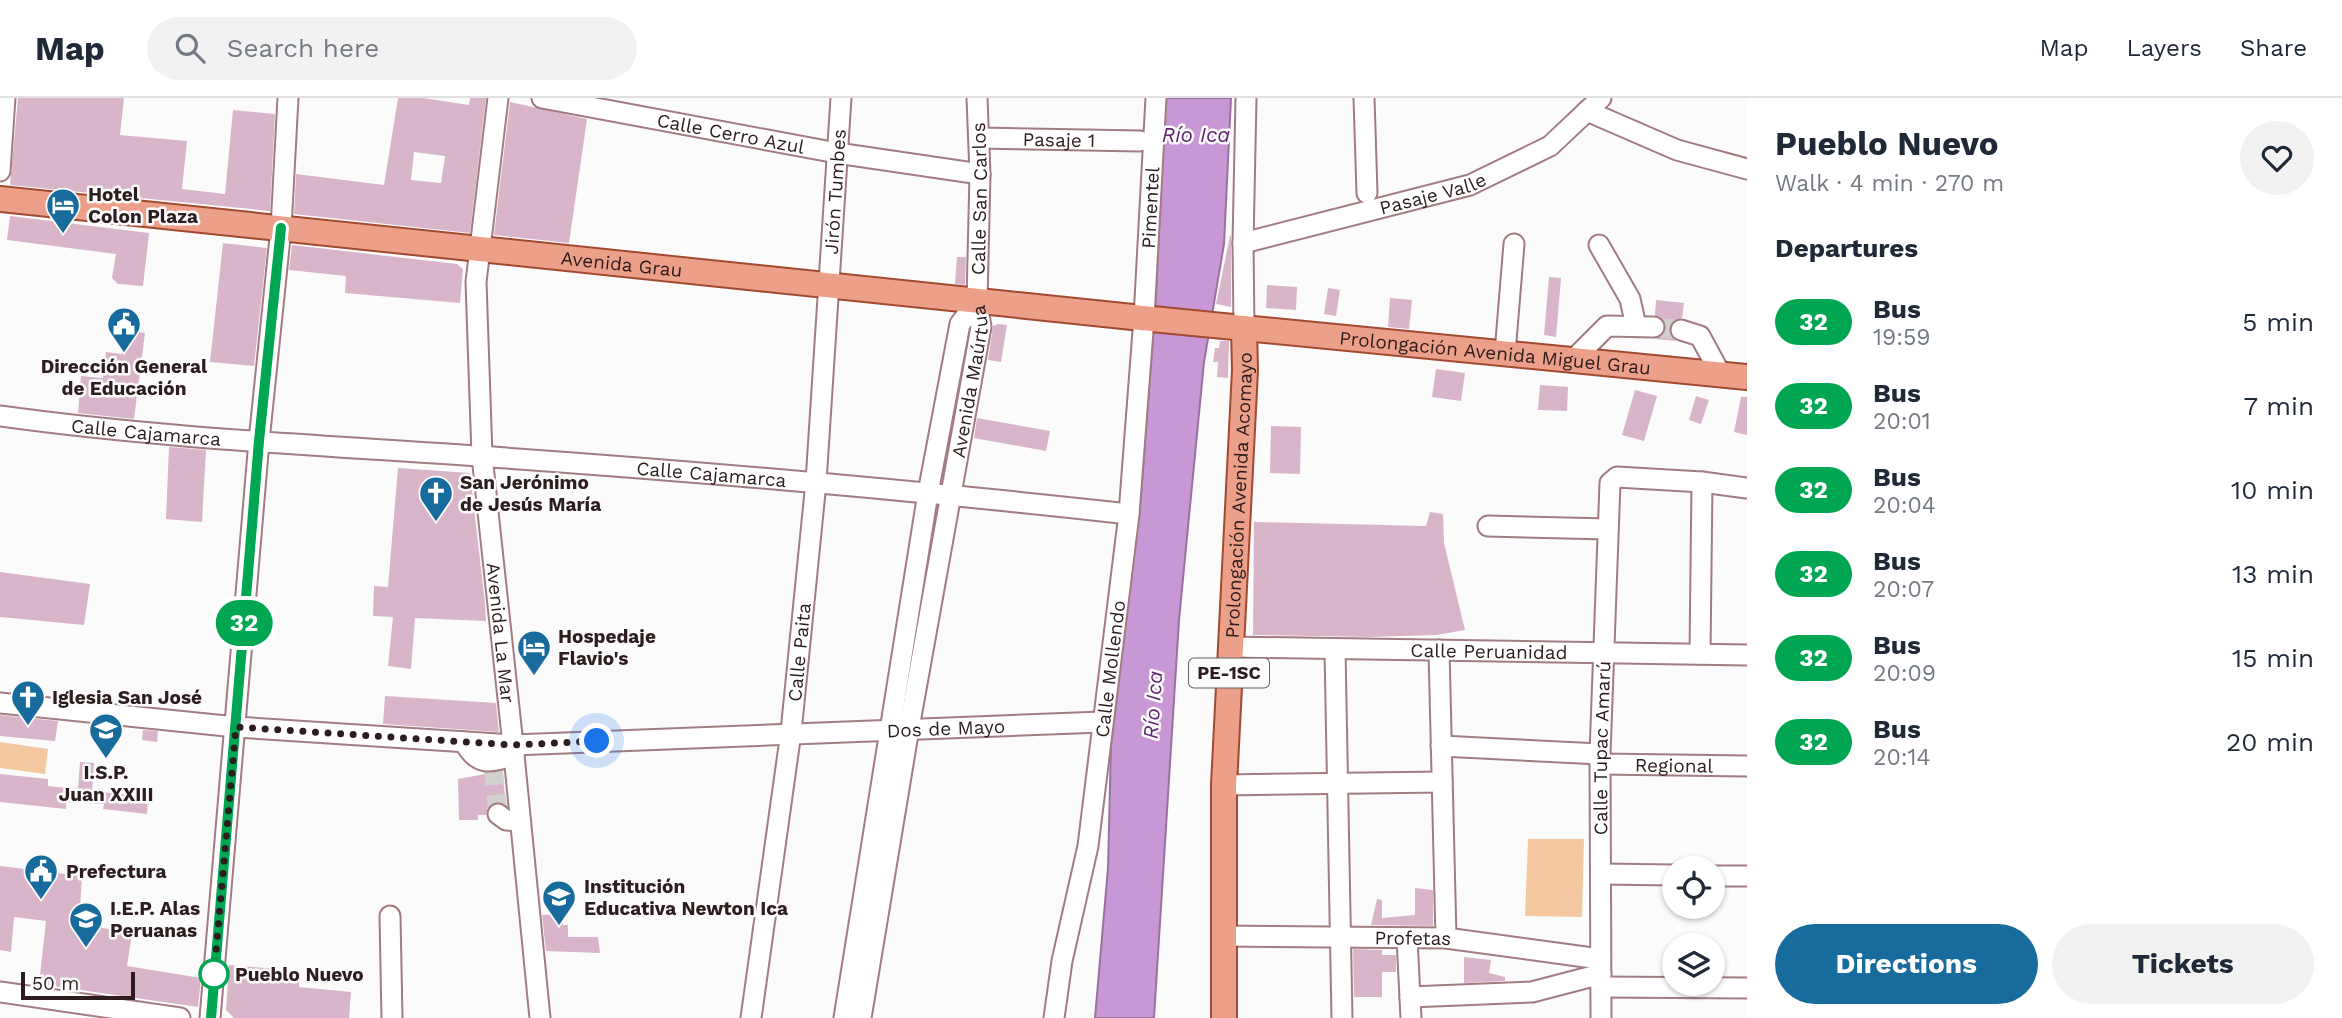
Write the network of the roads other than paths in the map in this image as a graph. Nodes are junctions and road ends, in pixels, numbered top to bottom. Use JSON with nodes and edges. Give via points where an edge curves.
{"nodes":[{"id":1,"x":5,"y":98,"type":"edge"},
{"id":2,"x":288,"y":98,"type":"edge"},
{"id":3,"x":498,"y":98,"type":"edge"},
{"id":4,"x":542,"y":98,"type":"edge"},
{"id":5,"x":841,"y":98,"type":"edge"},
{"id":6,"x":978,"y":98,"type":"edge"},
{"id":7,"x":1157,"y":98,"type":"edge"},
{"id":8,"x":1246,"y":98,"type":"edge"},
{"id":9,"x":1364,"y":98,"type":"edge"},
{"id":10,"x":1594,"y":104,"type":"edge"},
{"id":11,"x":979,"y":138,"type":"junction"},
{"id":12,"x":1140,"y":141,"type":"dead end"},
{"id":13,"x":837,"y":153,"type":"junction"},
{"id":14,"x":1747,"y":169,"type":"edge"},
{"id":15,"x":0,"y":171,"type":"edge"},
{"id":16,"x":980,"y":174,"type":"junction"},
{"id":17,"x":1367,"y":193,"type":"dead end"},
{"id":18,"x":0,"y":199,"type":"edge"},
{"id":19,"x":281,"y":228,"type":"junction"},
{"id":20,"x":1243,"y":243,"type":"junction"},
{"id":21,"x":1514,"y":244,"type":"dead end"},
{"id":22,"x":1599,"y":245,"type":"dead end"},
{"id":23,"x":479,"y":248,"type":"junction"},
{"id":24,"x":827,"y":285,"type":"junction"},
{"id":25,"x":977,"y":300,"type":"junction"},
{"id":26,"x":1148,"y":318,"type":"junction"},
{"id":27,"x":1233,"y":326,"type":"junction"},
{"id":28,"x":1681,"y":330,"type":"tunnel mouth"},
{"id":29,"x":1505,"y":353,"type":"junction"},
{"id":30,"x":1574,"y":359,"type":"junction"},
{"id":31,"x":1721,"y":375,"type":"junction"},
{"id":32,"x":1747,"y":377,"type":"edge"},
{"id":33,"x":0,"y":416,"type":"edge"},
{"id":34,"x":259,"y":441,"type":"junction"},
{"id":35,"x":482,"y":456,"type":"junction"},
{"id":36,"x":816,"y":482,"type":"junction"},
{"id":37,"x":1702,"y":482,"type":"junction"},
{"id":38,"x":1747,"y":488,"type":"edge"},
{"id":39,"x":928,"y":493,"type":"junction"},
{"id":40,"x":951,"y":494,"type":"junction"},
{"id":41,"x":1129,"y":514,"type":"junction"},
{"id":42,"x":1488,"y":526,"type":"dead end"},
{"id":43,"x":1608,"y":529,"type":"junction"},
{"id":44,"x":1230,"y":647,"type":"junction"},
{"id":45,"x":1335,"y":650,"type":"junction"},
{"id":46,"x":1439,"y":650,"type":"junction"},
{"id":47,"x":1602,"y":653,"type":"junction"},
{"id":48,"x":1700,"y":654,"type":"junction"},
{"id":49,"x":1747,"y":655,"type":"edge"},
{"id":50,"x":0,"y":703,"type":"edge"},
{"id":51,"x":1102,"y":722,"type":"junction"},
{"id":52,"x":236,"y":727,"type":"junction"},
{"id":53,"x":900,"y":729,"type":"junction"},
{"id":54,"x":792,"y":732,"type":"junction"},
{"id":55,"x":464,"y":742,"type":"junction"},
{"id":56,"x":1441,"y":746,"type":"junction"},
{"id":57,"x":513,"y":750,"type":"junction"},
{"id":58,"x":1600,"y":759,"type":"junction"},
{"id":59,"x":1747,"y":766,"type":"edge"},
{"id":60,"x":1442,"y":782,"type":"junction"},
{"id":61,"x":1338,"y":784,"type":"junction"},
{"id":62,"x":1224,"y":785,"type":"junction"},
{"id":63,"x":498,"y":814,"type":"dead end"},
{"id":64,"x":520,"y":821,"type":"junction"},
{"id":65,"x":1601,"y":874,"type":"junction"},
{"id":66,"x":1662,"y":875,"type":"edge"},
{"id":67,"x":1725,"y":876,"type":"edge"},
{"id":68,"x":1747,"y":876,"type":"edge"},
{"id":69,"x":390,"y":916,"type":"dead end"},
{"id":70,"x":1224,"y":936,"type":"junction"},
{"id":71,"x":1340,"y":937,"type":"junction"},
{"id":72,"x":1407,"y":938,"type":"junction"},
{"id":73,"x":1446,"y":938,"type":"junction"},
{"id":74,"x":1601,"y":973,"type":"junction"},
{"id":75,"x":1747,"y":988,"type":"edge"},
{"id":76,"x":0,"y":992,"type":"edge"},
{"id":77,"x":1410,"y":997,"type":"junction"},
{"id":78,"x":71,"y":1010,"type":"edge"},
{"id":79,"x":180,"y":1018,"type":"edge"},
{"id":80,"x":211,"y":1018,"type":"edge"},
{"id":81,"x":392,"y":1018,"type":"edge"},
{"id":82,"x":540,"y":1018,"type":"edge"},
{"id":83,"x":751,"y":1018,"type":"edge"},
{"id":84,"x":844,"y":1018,"type":"edge"},
{"id":85,"x":861,"y":1018,"type":"edge"},
{"id":86,"x":1054,"y":1018,"type":"edge"},
{"id":87,"x":1224,"y":1018,"type":"edge"},
{"id":88,"x":1342,"y":1018,"type":"edge"},
{"id":89,"x":1411,"y":1018,"type":"edge"},
{"id":90,"x":1601,"y":1018,"type":"edge"}],
"edges":[{"from":1,"to":15,"type":"street"},
{"from":2,"to":19,"type":"street"},
{"from":3,"to":23,"type":"street","name":"Avenida La Mar"},
{"from":4,"to":13,"type":"street","name":"Calle Cerro Azul"},
{"from":5,"to":13,"type":"street","name":"Jirón Tumbes"},
{"from":6,"to":11,"type":"street","name":"Calle San Carlos"},
{"from":7,"to":26,"type":"street","name":"Pimentel"},
{"from":8,"to":20,"type":"street","name":"Prolongación Avenida Acomayo"},
{"from":9,"to":17,"type":"street"},
{"from":10,"to":14,"type":"street","via":[[1678,150]]},
{"from":10,"to":20,"type":"street","name":"Pasaje Valle","via":[[1550,146],[1470,186]]},
{"from":11,"to":12,"type":"street","name":"Pasaje 1"},
{"from":11,"to":16,"type":"street","name":"Calle San Carlos"},
{"from":13,"to":16,"type":"street","name":"Calle Cerro Azul"},
{"from":13,"to":24,"type":"street","name":"Jirón Tumbes"},
{"from":16,"to":25,"type":"street","name":"Calle San Carlos"},
{"from":18,"to":19,"type":"main road","name":"Avenida Grau"},
{"from":19,"to":23,"type":"main road","name":"Avenida Grau"},
{"from":19,"to":34,"type":"street"},
{"from":20,"to":27,"type":"street","name":"Prolongación Avenida Acomayo"},
{"from":21,"to":29,"type":"street"},
{"from":22,"to":30,"type":"street","via":[[1645,326],[1607,326]]},
{"from":23,"to":24,"type":"main road","name":"Avenida Grau"},
{"from":23,"to":35,"type":"street","name":"Avenida La Mar"},
{"from":24,"to":25,"type":"main road","name":"Avenida Grau"},
{"from":24,"to":36,"type":"street","name":"Calle Paita"},
{"from":25,"to":26,"type":"main road","name":"Avenida Grau"},
{"from":25,"to":39,"type":"street","name":"Avenida Maúrtua","via":[[960,324]]},
{"from":25,"to":40,"type":"street","name":"Avenida Maúrtua","via":[[981,327]]},
{"from":26,"to":27,"type":"main road","name":"Avenida Grau"},
{"from":26,"to":41,"type":"street","name":"Calle Mollendo"},
{"from":27,"to":29,"type":"main road","name":"Prolongación Avenida Miguel Grau"},
{"from":27,"to":44,"type":"main road","name":"Prolongación Avenida Acomayo","number":"PE-1SC","via":[[1245,370]]},
{"from":28,"to":31,"type":"street","via":[[1700,336]]},
{"from":29,"to":30,"type":"main road","name":"Prolongación Avenida Miguel Grau"},
{"from":30,"to":31,"type":"main road","name":"Prolongación Avenida Miguel Grau"},
{"from":31,"to":32,"type":"main road","name":"Prolongación Avenida Miguel Grau"},
{"from":33,"to":34,"type":"street","name":"Calle Cajamarca"},
{"from":34,"to":35,"type":"street","name":"Calle Cajamarca"},
{"from":34,"to":52,"type":"street"},
{"from":35,"to":36,"type":"street","name":"Calle Cajamarca"},
{"from":35,"to":57,"type":"street","name":"Avenida La Mar"},
{"from":36,"to":39,"type":"street","name":"Calle Cajamarca"},
{"from":36,"to":54,"type":"street","name":"Calle Paita"},
{"from":37,"to":38,"type":"street"},
{"from":37,"to":43,"type":"street","name":"Calle Tupac Amarú","via":[[1617,477],[1610,483]]},
{"from":37,"to":48,"type":"street"},
{"from":39,"to":40,"type":"street","name":"Calle Cajamarca"},
{"from":39,"to":53,"type":"street","name":"Avenida Maúrtua"},
{"from":40,"to":41,"type":"street","name":"Calle Cajamarca"},
{"from":40,"to":53,"type":"street","name":"Avenida Maúrtua"},
{"from":41,"to":51,"type":"street","name":"Calle Mollendo"},
{"from":42,"to":43,"type":"street"},
{"from":43,"to":47,"type":"street","name":"Calle Tupac Amarú"},
{"from":44,"to":45,"type":"street","name":"Calle Peruanidad"},
{"from":44,"to":62,"type":"main road","name":"Prolongación Avenida Acomayo","number":"PE-1SC"},
{"from":45,"to":46,"type":"street","name":"Calle Peruanidad"},
{"from":45,"to":61,"type":"street"},
{"from":46,"to":47,"type":"street","name":"Calle Peruanidad"},
{"from":46,"to":56,"type":"street"},
{"from":47,"to":48,"type":"street","name":"Calle Peruanidad"},
{"from":47,"to":58,"type":"street","name":"Calle Tupac Amarú"},
{"from":48,"to":49,"type":"street","name":"Calle Peruanidad"},
{"from":50,"to":52,"type":"street"},
{"from":51,"to":53,"type":"street","name":"Dos de Mayo"},
{"from":51,"to":86,"type":"street","name":"Calle Mollendo","via":[[1088,846]]},
{"from":52,"to":55,"type":"street"},
{"from":52,"to":80,"type":"street"},
{"from":53,"to":54,"type":"street","name":"Dos de Mayo"},
{"from":53,"to":84,"type":"street","name":"Avenida Maúrtua"},
{"from":53,"to":85,"type":"street","name":"Avenida Maúrtua"},
{"from":54,"to":57,"type":"street","name":"Dos de Mayo"},
{"from":54,"to":83,"type":"street","name":"Calle Paita"},
{"from":55,"to":57,"type":"street"},
{"from":55,"to":57,"type":"street","via":[[477,758],[493,764]]},
{"from":56,"to":58,"type":"street","name":"Regional"},
{"from":56,"to":60,"type":"street"},
{"from":57,"to":64,"type":"street","name":"Avenida La Mar"},
{"from":58,"to":59,"type":"street","name":"Regional"},
{"from":58,"to":65,"type":"street","name":"Calle Tupac Amarú"},
{"from":60,"to":61,"type":"street"},
{"from":60,"to":73,"type":"street"},
{"from":61,"to":62,"type":"street"},
{"from":61,"to":71,"type":"street"},
{"from":62,"to":70,"type":"main road","name":"Prolongación Avenida Acomayo","number":"PE-1SC"},
{"from":63,"to":64,"type":"street"},
{"from":64,"to":82,"type":"street","name":"Avenida La Mar"},
{"from":65,"to":66,"type":"street"},
{"from":65,"to":74,"type":"street","name":"Calle Tupac Amarú"},
{"from":67,"to":68,"type":"street"},
{"from":69,"to":81,"type":"street"},
{"from":70,"to":71,"type":"street","name":"Profetas"},
{"from":70,"to":87,"type":"main road","name":"Prolongación Avenida Acomayo","number":"PE-1SC"},
{"from":71,"to":72,"type":"street","name":"Profetas"},
{"from":71,"to":88,"type":"street"},
{"from":72,"to":73,"type":"street","name":"Profetas"},
{"from":72,"to":77,"type":"street"},
{"from":73,"to":74,"type":"street","name":"Profetas"},
{"from":74,"to":75,"type":"street","name":"Profetas"},
{"from":74,"to":77,"type":"street","via":[[1532,992]]},
{"from":74,"to":90,"type":"street","name":"Calle Tupac Amarú"},
{"from":76,"to":78,"type":"street"},
{"from":77,"to":89,"type":"street"},
{"from":78,"to":79,"type":"street"}]}
